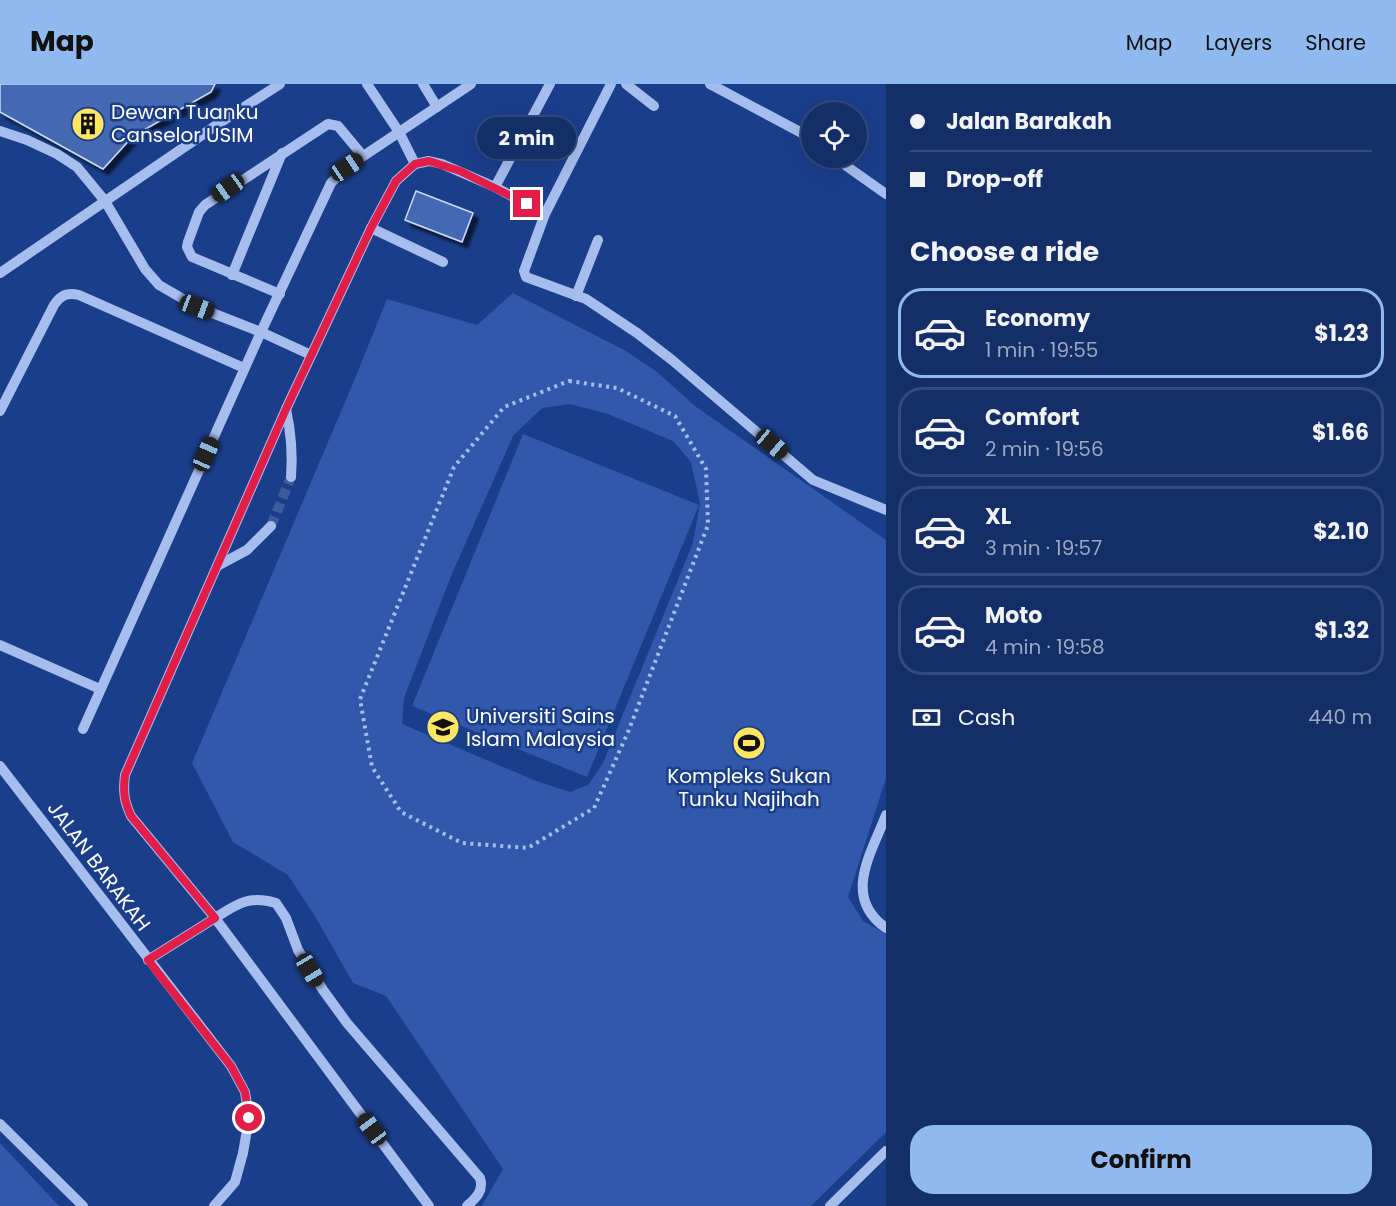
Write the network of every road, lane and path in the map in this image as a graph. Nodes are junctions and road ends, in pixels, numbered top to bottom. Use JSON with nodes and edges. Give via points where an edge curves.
{"nodes":[{"id":1,"x":280,"y":84,"type":"edge"},
{"id":2,"x":367,"y":84,"type":"edge"},
{"id":3,"x":423,"y":84,"type":"edge"},
{"id":4,"x":471,"y":84,"type":"edge"},
{"id":5,"x":550,"y":84,"type":"edge"},
{"id":6,"x":611,"y":84,"type":"edge"},
{"id":7,"x":626,"y":84,"type":"edge"},
{"id":8,"x":710,"y":84,"type":"edge"},
{"id":9,"x":654,"y":106,"type":"dead end"},
{"id":10,"x":436,"y":107,"type":"junction"},
{"id":11,"x":0,"y":131,"type":"edge"},
{"id":12,"x":399,"y":132,"type":"junction"},
{"id":13,"x":801,"y":133,"type":"edge"},
{"id":14,"x":282,"y":153,"type":"junction"},
{"id":15,"x":363,"y":156,"type":"junction"},
{"id":16,"x":415,"y":164,"type":"junction"},
{"id":17,"x":849,"y":168,"type":"edge"},
{"id":18,"x":495,"y":187,"type":"junction"},
{"id":19,"x":886,"y":194,"type":"edge"},
{"id":20,"x":105,"y":201,"type":"junction"},
{"id":21,"x":545,"y":214,"type":"junction"},
{"id":22,"x":371,"y":228,"type":"junction"},
{"id":23,"x":598,"y":240,"type":"dead end"},
{"id":24,"x":443,"y":262,"type":"dead end"},
{"id":25,"x":0,"y":273,"type":"edge"},
{"id":26,"x":232,"y":275,"type":"junction"},
{"id":27,"x":279,"y":294,"type":"junction"},
{"id":28,"x":576,"y":296,"type":"junction"},
{"id":29,"x":261,"y":332,"type":"junction"},
{"id":30,"x":311,"y":356,"type":"junction"},
{"id":31,"x":244,"y":368,"type":"junction"},
{"id":32,"x":286,"y":409,"type":"junction"},
{"id":33,"x":0,"y":411,"type":"edge"},
{"id":34,"x":454,"y":467,"type":"joint"},
{"id":35,"x":291,"y":477,"type":"tunnel mouth"},
{"id":36,"x":886,"y":510,"type":"edge"},
{"id":37,"x":271,"y":526,"type":"tunnel mouth"},
{"id":38,"x":217,"y":566,"type":"junction"},
{"id":39,"x":0,"y":645,"type":"edge"},
{"id":40,"x":100,"y":689,"type":"junction"},
{"id":41,"x":83,"y":729,"type":"dead end"},
{"id":42,"x":0,"y":766,"type":"edge"},
{"id":43,"x":886,"y":815,"type":"edge"},
{"id":44,"x":215,"y":918,"type":"junction"},
{"id":45,"x":886,"y":928,"type":"edge"},
{"id":46,"x":148,"y":960,"type":"junction"},
{"id":47,"x":0,"y":1124,"type":"edge"},
{"id":48,"x":886,"y":1150,"type":"edge"},
{"id":49,"x":83,"y":1206,"type":"edge"},
{"id":50,"x":214,"y":1206,"type":"edge"},
{"id":51,"x":429,"y":1206,"type":"edge"},
{"id":52,"x":466,"y":1206,"type":"edge"},
{"id":53,"x":830,"y":1206,"type":"edge"}],
"edges":[{"from":1,"to":20,"type":"street"},
{"from":2,"to":12,"type":"street"},
{"from":3,"to":10,"type":"street"},
{"from":4,"to":10,"type":"street"},
{"from":5,"to":18,"type":"street"},
{"from":6,"to":21,"type":"street"},
{"from":7,"to":9,"type":"street"},
{"from":8,"to":13,"type":"street"},
{"from":10,"to":12,"type":"street"},
{"from":11,"to":20,"type":"street","via":[[57,154],[77,167]]},
{"from":12,"to":15,"type":"street"},
{"from":12,"to":16,"type":"street"},
{"from":14,"to":15,"type":"street","via":[[323,126],[333,124]]},
{"from":14,"to":26,"type":"street"},
{"from":14,"to":26,"type":"street","via":[[199,212],[188,242],[189,253],[196,260]]},
{"from":15,"to":27,"type":"street","via":[[331,183]]},
{"from":16,"to":18,"type":"street","via":[[442,164]]},
{"from":16,"to":22,"type":"street","via":[[396,181]]},
{"from":17,"to":19,"type":"street"},
{"from":18,"to":21,"type":"street"},
{"from":20,"to":25,"type":"street"},
{"from":20,"to":29,"type":"street","via":[[145,269],[159,285],[197,307]]},
{"from":21,"to":28,"type":"street","via":[[524,271],[526,277]]},
{"from":22,"to":24,"type":"street"},
{"from":22,"to":30,"type":"street"},
{"from":23,"to":28,"type":"street"},
{"from":26,"to":27,"type":"street"},
{"from":27,"to":29,"type":"street"},
{"from":28,"to":36,"type":"street","via":[[637,333],[813,480]]},
{"from":29,"to":30,"type":"street"},
{"from":29,"to":31,"type":"street"},
{"from":30,"to":32,"type":"street"},
{"from":31,"to":33,"type":"street","via":[[70,293],[54,305]]},
{"from":31,"to":40,"type":"street"},
{"from":32,"to":35,"type":"street"},
{"from":32,"to":38,"type":"street"},
{"from":34,"to":34,"type":"path","via":[[360,699],[372,766],[401,812],[462,843],[528,848],[594,808],[628,732],[708,525],[706,469],[675,416],[617,388],[568,381],[504,407]]},
{"from":37,"to":38,"type":"street","via":[[247,550]]},
{"from":38,"to":44,"type":"street","via":[[125,775],[123,791],[125,804],[138,826]]},
{"from":39,"to":40,"type":"street"},
{"from":40,"to":41,"type":"street"},
{"from":42,"to":46,"type":"street","name":"JALAN BARAKAH"},
{"from":43,"to":45,"type":"street","via":[[864,871],[861,891],[870,914]]},
{"from":44,"to":46,"type":"street"},
{"from":44,"to":51,"type":"street"},
{"from":44,"to":52,"type":"street","via":[[240,902],[264,899],[276,903],[304,960],[347,1023],[480,1178],[479,1194]]},
{"from":46,"to":50,"type":"street","name":"JALAN BARAKAH","via":[[231,1066],[245,1092],[249,1118],[243,1153],[235,1182]]},
{"from":47,"to":49,"type":"street"},
{"from":48,"to":53,"type":"street"}]}
